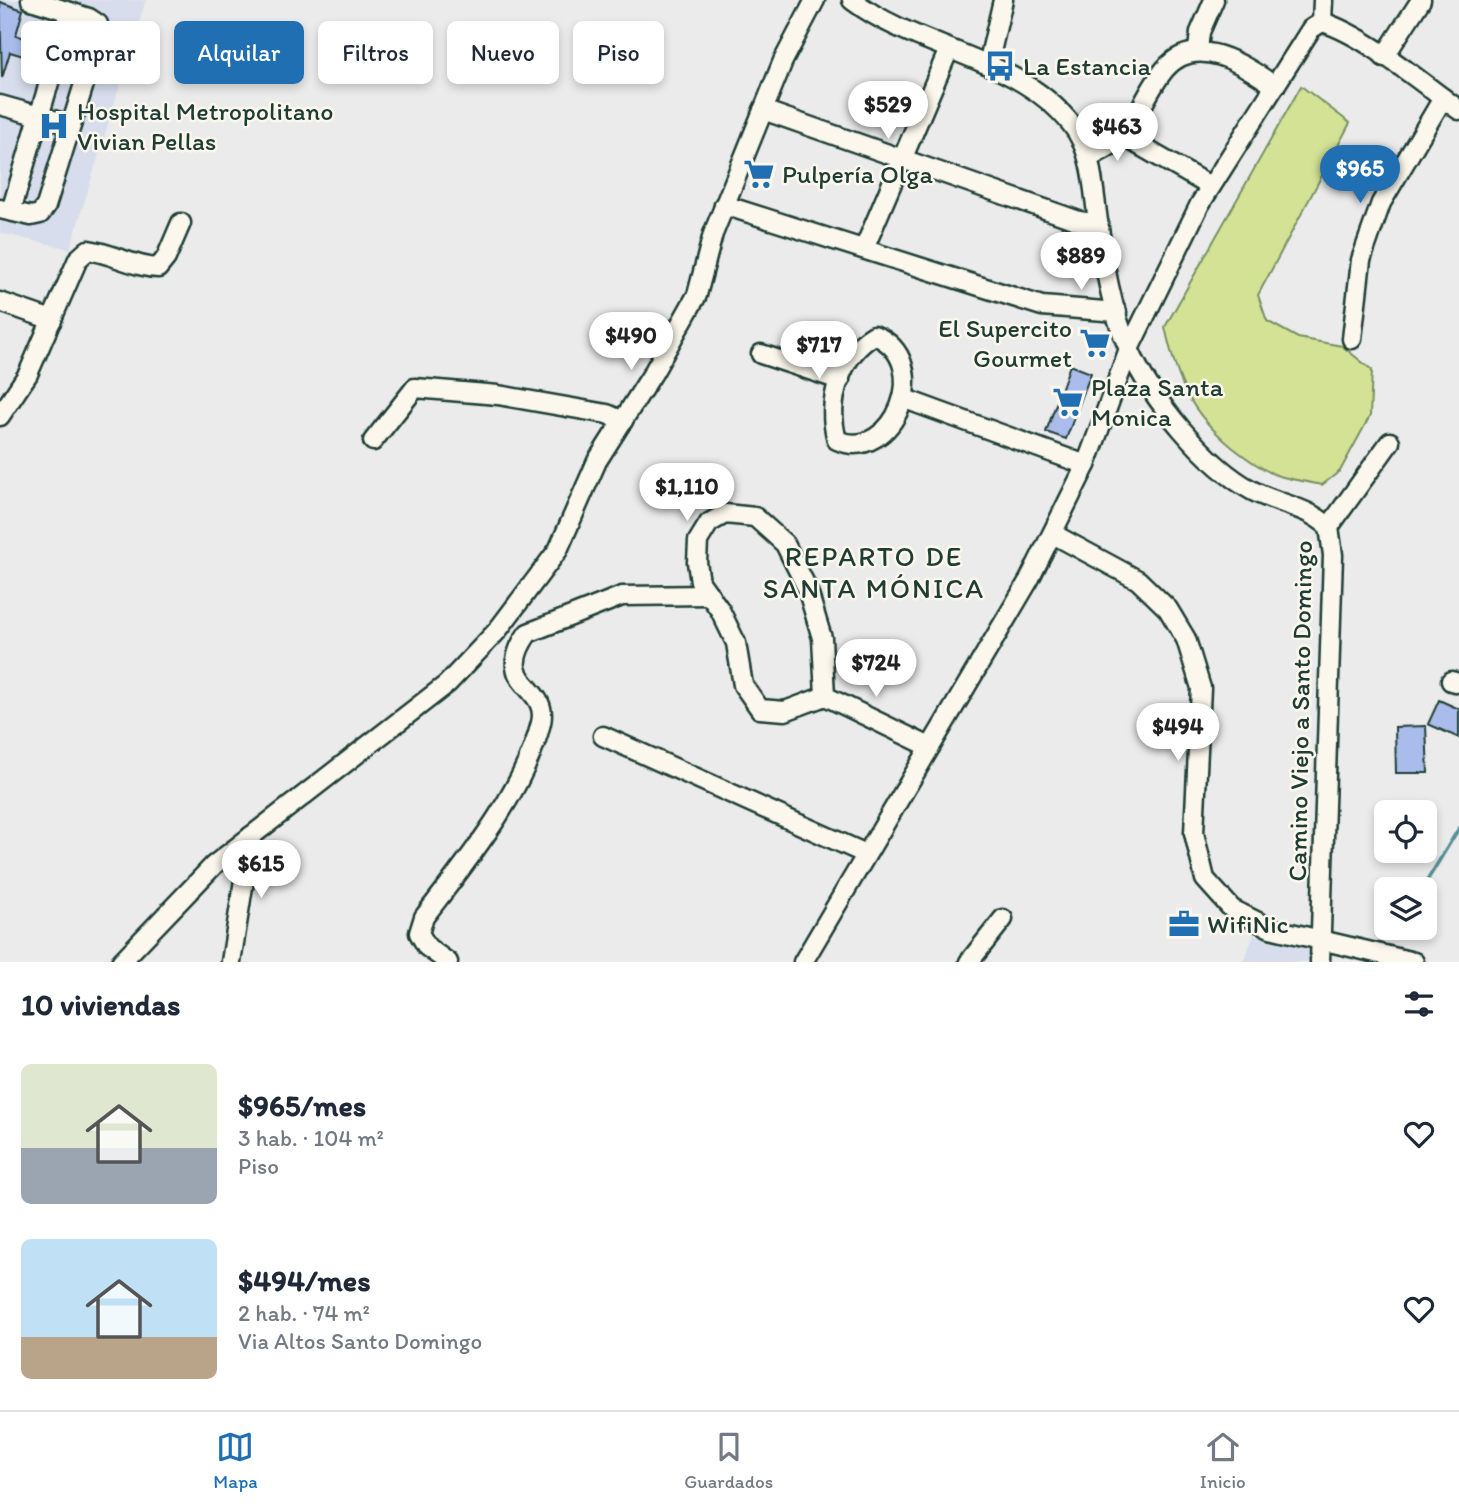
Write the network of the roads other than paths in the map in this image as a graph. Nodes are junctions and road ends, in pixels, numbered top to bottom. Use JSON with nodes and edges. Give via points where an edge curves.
{"nodes":[{"id":1,"x":31,"y":0,"type":"edge"},
{"id":2,"x":815,"y":0,"type":"edge"},
{"id":3,"x":852,"y":0,"type":"edge"},
{"id":4,"x":1003,"y":0,"type":"edge"},
{"id":5,"x":1214,"y":0,"type":"edge"},
{"id":6,"x":1324,"y":0,"type":"edge"},
{"id":7,"x":1421,"y":0,"type":"edge"},
{"id":8,"x":50,"y":3,"type":"edge"},
{"id":9,"x":69,"y":12,"type":"junction"},
{"id":10,"x":1322,"y":22,"type":"junction"},
{"id":11,"x":949,"y":49,"type":"junction"},
{"id":12,"x":1198,"y":50,"type":"junction"},
{"id":13,"x":1384,"y":57,"type":"junction"},
{"id":14,"x":988,"y":65,"type":"junction"},
{"id":15,"x":1275,"y":86,"type":"junction"},
{"id":16,"x":1443,"y":98,"type":"junction"},
{"id":17,"x":0,"y":105,"type":"edge"},
{"id":18,"x":763,"y":110,"type":"junction"},
{"id":19,"x":1459,"y":110,"type":"edge"},
{"id":20,"x":39,"y":116,"type":"junction"},
{"id":21,"x":71,"y":125,"type":"junction"},
{"id":22,"x":1123,"y":136,"type":"junction"},
{"id":23,"x":902,"y":157,"type":"junction"},
{"id":24,"x":1089,"y":158,"type":"junction"},
{"id":25,"x":1210,"y":186,"type":"junction"},
{"id":26,"x":724,"y":205,"type":"junction"},
{"id":27,"x":6,"y":210,"type":"edge"},
{"id":28,"x":181,"y":223,"type":"dead end"},
{"id":29,"x":1098,"y":224,"type":"junction"},
{"id":30,"x":864,"y":249,"type":"junction"},
{"id":31,"x":0,"y":302,"type":"edge"},
{"id":32,"x":1117,"y":312,"type":"junction"},
{"id":33,"x":52,"y":320,"type":"junction"},
{"id":34,"x":1352,"y":339,"type":"dead end"},
{"id":35,"x":1129,"y":349,"type":"junction"},
{"id":36,"x":761,"y":354,"type":"dead end"},
{"id":37,"x":840,"y":380,"type":"junction"},
{"id":38,"x":905,"y":399,"type":"junction"},
{"id":39,"x":0,"y":416,"type":"edge"},
{"id":40,"x":623,"y":421,"type":"junction"},
{"id":41,"x":373,"y":441,"type":"dead end"},
{"id":42,"x":1390,"y":442,"type":"dead end"},
{"id":43,"x":1086,"y":464,"type":"junction"},
{"id":44,"x":1329,"y":527,"type":"junction"},
{"id":45,"x":1053,"y":534,"type":"junction"},
{"id":46,"x":710,"y":595,"type":"junction"},
{"id":47,"x":825,"y":696,"type":"junction"},
{"id":48,"x":603,"y":736,"type":"dead end"},
{"id":49,"x":930,"y":747,"type":"junction"},
{"id":50,"x":251,"y":836,"type":"junction"},
{"id":51,"x":866,"y":854,"type":"junction"},
{"id":52,"x":1003,"y":919,"type":"dead end"},
{"id":53,"x":1322,"y":941,"type":"junction"},
{"id":54,"x":121,"y":962,"type":"edge"},
{"id":55,"x":231,"y":962,"type":"edge"},
{"id":56,"x":448,"y":962,"type":"edge"},
{"id":57,"x":803,"y":962,"type":"edge"},
{"id":58,"x":969,"y":962,"type":"edge"},
{"id":59,"x":1320,"y":962,"type":"edge"},
{"id":60,"x":1414,"y":962,"type":"edge"}],
"edges":[{"from":1,"to":8,"type":"street"},
{"from":2,"to":18,"type":"street"},
{"from":3,"to":11,"type":"street"},
{"from":4,"to":14,"type":"street"},
{"from":5,"to":12,"type":"street","via":[[1200,32]]},
{"from":6,"to":10,"type":"street"},
{"from":7,"to":13,"type":"street"},
{"from":8,"to":9,"type":"street"},
{"from":9,"to":20,"type":"street"},
{"from":9,"to":21,"type":"street","via":[[98,24],[99,36]]},
{"from":10,"to":13,"type":"street"},
{"from":10,"to":15,"type":"street","via":[[1311,29]]},
{"from":11,"to":14,"type":"street"},
{"from":11,"to":23,"type":"street"},
{"from":12,"to":15,"type":"street","via":[[1245,66]]},
{"from":12,"to":22,"type":"street","via":[[1180,56],[1165,69]]},
{"from":13,"to":16,"type":"street"},
{"from":14,"to":24,"type":"street","via":[[1044,96],[1072,126]]},
{"from":15,"to":25,"type":"street"},
{"from":16,"to":19,"type":"street"},
{"from":16,"to":34,"type":"street","via":[[1381,203],[1361,260]]},
{"from":17,"to":20,"type":"street"},
{"from":18,"to":23,"type":"street"},
{"from":18,"to":26,"type":"street"},
{"from":20,"to":21,"type":"street"},
{"from":20,"to":27,"type":"street"},
{"from":21,"to":27,"type":"street","via":[[40,214]]},
{"from":22,"to":24,"type":"street"},
{"from":22,"to":25,"type":"street"},
{"from":23,"to":29,"type":"street"},
{"from":23,"to":30,"type":"street"},
{"from":24,"to":29,"type":"street","name":"Camino Viejo a Santo Domingo"},
{"from":25,"to":35,"type":"street"},
{"from":26,"to":30,"type":"street"},
{"from":26,"to":40,"type":"street","via":[[697,295]]},
{"from":28,"to":33,"type":"street","via":[[158,268],[88,250],[78,259]]},
{"from":29,"to":32,"type":"street","name":"Camino Viejo a Santo Domingo"},
{"from":30,"to":32,"type":"street","via":[[1042,306]]},
{"from":31,"to":33,"type":"street"},
{"from":32,"to":35,"type":"street","name":"Camino Viejo a Santo Domingo"},
{"from":33,"to":39,"type":"street","via":[[28,374]]},
{"from":35,"to":43,"type":"street"},
{"from":35,"to":44,"type":"street","name":"Camino Viejo a Santo Domingo","via":[[1180,426],[1218,466],[1254,491],[1300,507]]},
{"from":36,"to":37,"type":"street"},
{"from":37,"to":38,"type":"street","via":[[859,344],[874,335],[889,341],[899,354]]},
{"from":37,"to":38,"type":"street","via":[[833,426],[837,440],[851,446],[867,442],[891,424]]},
{"from":38,"to":43,"type":"street"},
{"from":40,"to":41,"type":"street","via":[[498,394],[415,388]]},
{"from":40,"to":50,"type":"street","via":[[597,461],[558,550],[497,631],[447,684]]},
{"from":42,"to":44,"type":"street"},
{"from":43,"to":45,"type":"street"},
{"from":44,"to":53,"type":"street","name":"Camino Viejo a Santo Domingo","via":[[1333,555]]},
{"from":45,"to":49,"type":"street"},
{"from":45,"to":53,"type":"street","via":[[1138,580],[1168,609],[1186,639],[1201,688],[1194,833],[1205,879],[1231,909],[1270,928]]},
{"from":46,"to":47,"type":"street","via":[[736,643],[743,684],[760,709],[785,712]]},
{"from":46,"to":47,"type":"street","via":[[700,582],[698,541],[709,523],[725,514],[755,517],[785,544],[807,588],[822,638]]},
{"from":46,"to":56,"type":"street","via":[[622,596],[528,633],[516,656],[516,674],[542,708],[524,772],[424,917],[419,933],[427,947]]},
{"from":47,"to":49,"type":"street"},
{"from":48,"to":51,"type":"street"},
{"from":49,"to":51,"type":"street"},
{"from":50,"to":54,"type":"street","via":[[214,866]]},
{"from":50,"to":55,"type":"street"},
{"from":51,"to":57,"type":"street"},
{"from":52,"to":58,"type":"street"},
{"from":53,"to":59,"type":"street","name":"Camino Viejo a Santo Domingo"},
{"from":53,"to":60,"type":"street"}]}
